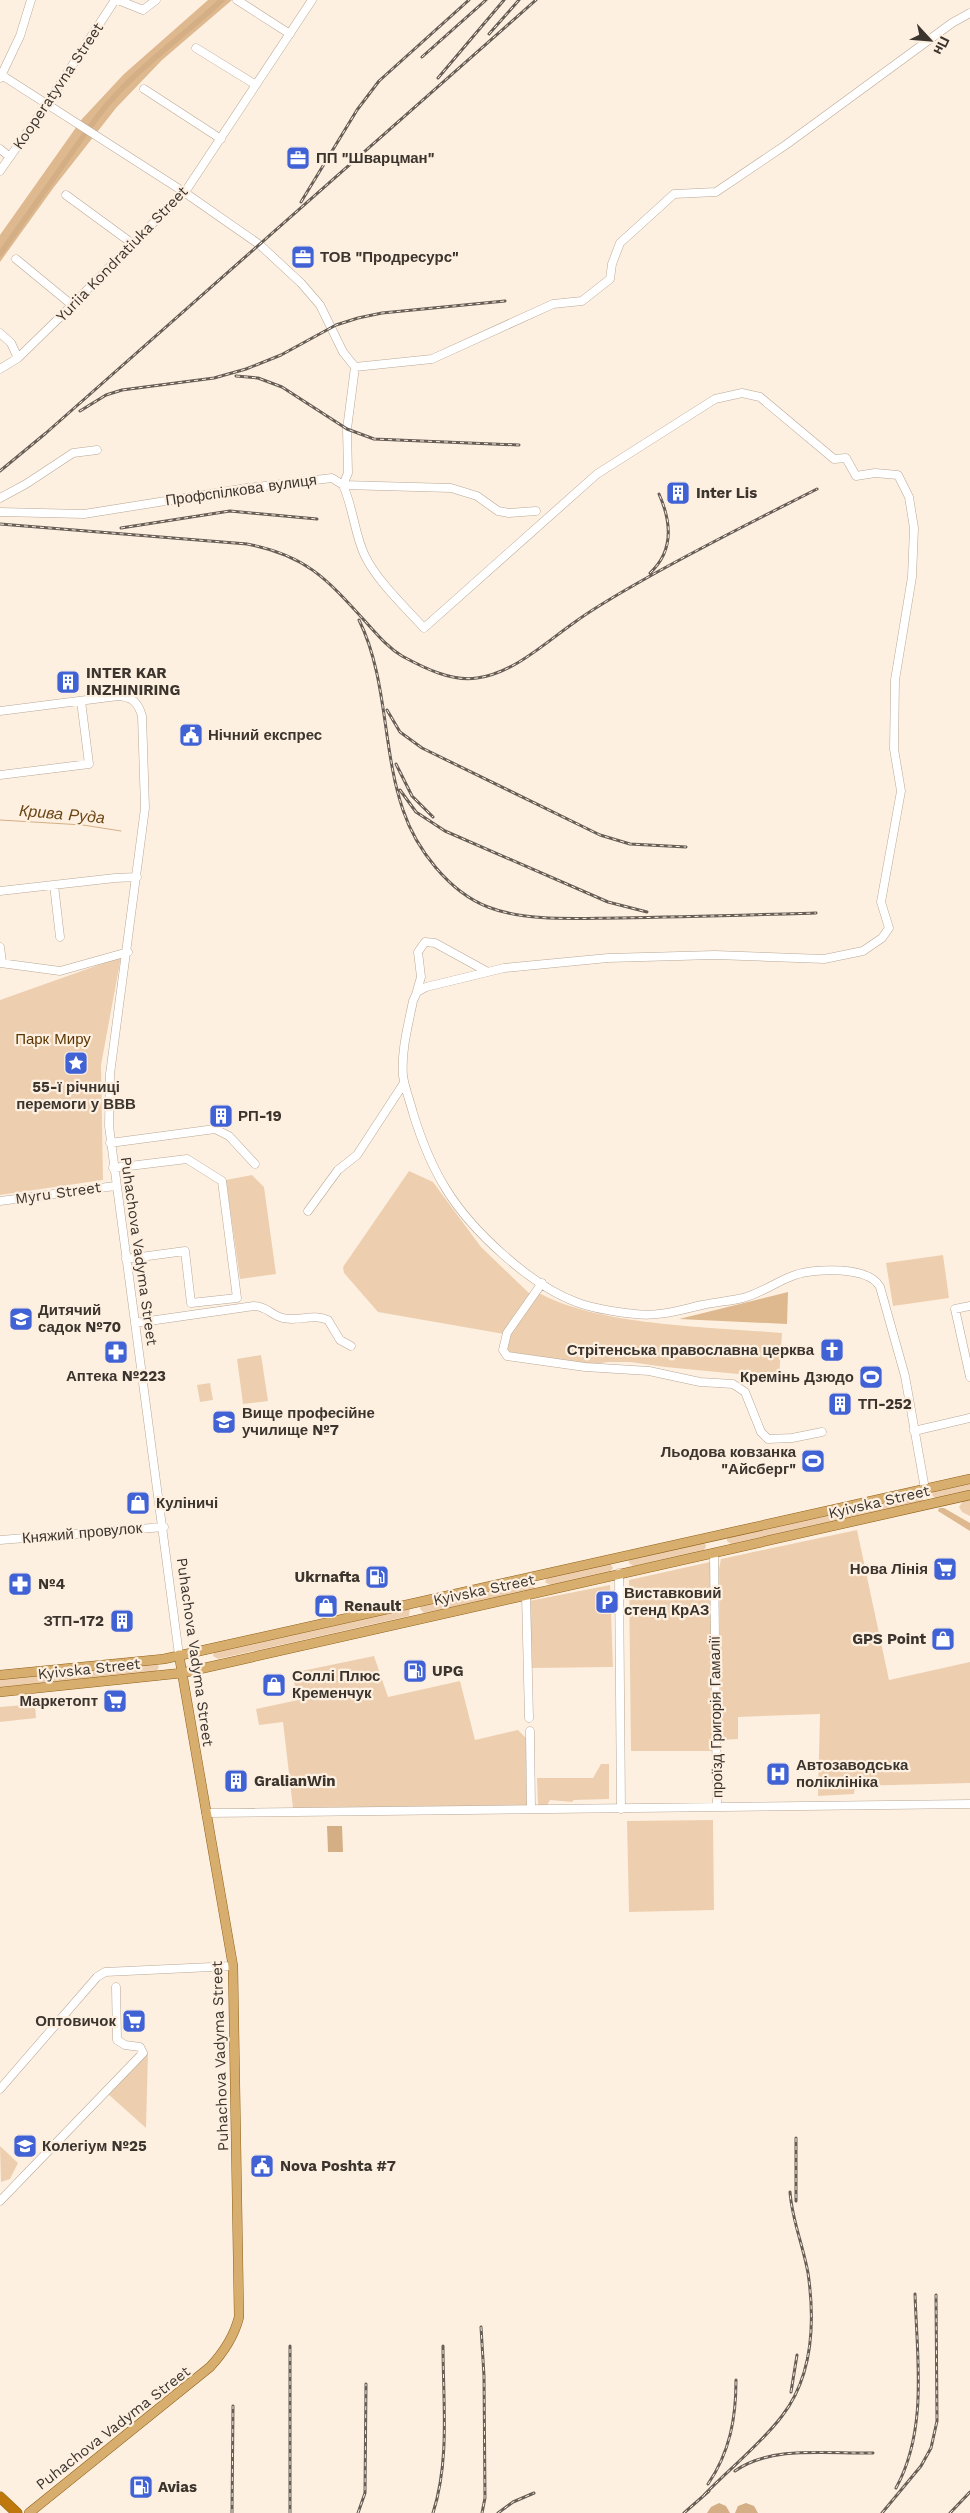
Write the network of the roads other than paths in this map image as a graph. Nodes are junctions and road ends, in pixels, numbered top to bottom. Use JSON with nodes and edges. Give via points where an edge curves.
{"nodes":[{"id":1,"x":31,"y":0,"type":"edge"},
{"id":2,"x":114,"y":0,"type":"edge"},
{"id":3,"x":118,"y":0,"type":"edge"},
{"id":4,"x":156,"y":0,"type":"edge"},
{"id":5,"x":237,"y":0,"type":"edge"},
{"id":6,"x":312,"y":0,"type":"edge"},
{"id":7,"x":970,"y":7,"type":"edge"},
{"id":8,"x":970,"y":13,"type":"edge"},
{"id":9,"x":952,"y":23,"type":"junction"},
{"id":10,"x":290,"y":34,"type":"junction"},
{"id":11,"x":196,"y":48,"type":"dead end"},
{"id":12,"x":1,"y":76,"type":"edge"},
{"id":13,"x":256,"y":85,"type":"junction"},
{"id":14,"x":144,"y":88,"type":"dead end"},
{"id":15,"x":47,"y":104,"type":"junction"},
{"id":16,"x":221,"y":140,"type":"junction"},
{"id":17,"x":0,"y":149,"type":"edge"},
{"id":18,"x":10,"y":157,"type":"junction"},
{"id":19,"x":0,"y":171,"type":"edge"},
{"id":20,"x":184,"y":192,"type":"junction"},
{"id":21,"x":66,"y":195,"type":"dead end"},
{"id":22,"x":133,"y":244,"type":"junction"},
{"id":23,"x":16,"y":259,"type":"dead end"},
{"id":24,"x":72,"y":305,"type":"junction"},
{"id":25,"x":0,"y":333,"type":"edge"},
{"id":26,"x":18,"y":358,"type":"junction"},
{"id":27,"x":355,"y":367,"type":"junction"},
{"id":28,"x":0,"y":369,"type":"edge"},
{"id":29,"x":97,"y":450,"type":"dead end"},
{"id":30,"x":344,"y":485,"type":"junction"},
{"id":31,"x":0,"y":498,"type":"edge"},
{"id":32,"x":536,"y":511,"type":"dead end"},
{"id":33,"x":0,"y":512,"type":"edge"},
{"id":34,"x":80,"y":701,"type":"junction"},
{"id":35,"x":0,"y":711,"type":"edge"},
{"id":36,"x":0,"y":775,"type":"edge"},
{"id":37,"x":137,"y":878,"type":"junction"},
{"id":38,"x":54,"y":885,"type":"junction"},
{"id":39,"x":0,"y":892,"type":"edge"},
{"id":40,"x":60,"y":936,"type":"dead end"},
{"id":41,"x":0,"y":947,"type":"edge"},
{"id":42,"x":128,"y":952,"type":"junction"},
{"id":43,"x":1,"y":962,"type":"edge"},
{"id":44,"x":486,"y":972,"type":"junction"},
{"id":45,"x":417,"y":992,"type":"junction"},
{"id":46,"x":404,"y":1083,"type":"junction"},
{"id":47,"x":110,"y":1142,"type":"junction"},
{"id":48,"x":255,"y":1164,"type":"dead end"},
{"id":49,"x":113,"y":1168,"type":"junction"},
{"id":50,"x":116,"y":1186,"type":"junction"},
{"id":51,"x":0,"y":1201,"type":"edge"},
{"id":52,"x":308,"y":1211,"type":"dead end"},
{"id":53,"x":126,"y":1259,"type":"junction"},
{"id":54,"x":542,"y":1283,"type":"junction"},
{"id":55,"x":970,"y":1306,"type":"edge"},
{"id":56,"x":135,"y":1323,"type":"junction"},
{"id":57,"x":351,"y":1346,"type":"dead end"},
{"id":58,"x":970,"y":1377,"type":"edge"},
{"id":59,"x":970,"y":1418,"type":"edge"},
{"id":60,"x":914,"y":1431,"type":"junction"},
{"id":61,"x":822,"y":1432,"type":"dead end"},
{"id":62,"x":970,"y":1479,"type":"edge"},
{"id":63,"x":925,"y":1489,"type":"junction"},
{"id":64,"x":970,"y":1496,"type":"edge"},
{"id":65,"x":929,"y":1504,"type":"junction"},
{"id":66,"x":164,"y":1527,"type":"junction"},
{"id":67,"x":710,"y":1537,"type":"junction"},
{"id":68,"x":0,"y":1540,"type":"edge"},
{"id":69,"x":714,"y":1553,"type":"junction"},
{"id":70,"x":616,"y":1557,"type":"junction"},
{"id":71,"x":619,"y":1573,"type":"junction"},
{"id":72,"x":537,"y":1576,"type":"junction"},
{"id":73,"x":541,"y":1592,"type":"junction"},
{"id":74,"x":526,"y":1595,"type":"junction"},
{"id":75,"x":414,"y":1602,"type":"junction"},
{"id":76,"x":417,"y":1619,"type":"junction"},
{"id":77,"x":180,"y":1655,"type":"junction"},
{"id":78,"x":182,"y":1673,"type":"junction"},
{"id":79,"x":0,"y":1675,"type":"edge"},
{"id":80,"x":0,"y":1692,"type":"edge"},
{"id":81,"x":529,"y":1718,"type":"dead end"},
{"id":82,"x":530,"y":1731,"type":"dead end"},
{"id":83,"x":970,"y":1804,"type":"edge"},
{"id":84,"x":717,"y":1807,"type":"junction"},
{"id":85,"x":531,"y":1809,"type":"junction"},
{"id":86,"x":621,"y":1809,"type":"junction"},
{"id":87,"x":206,"y":1813,"type":"junction"},
{"id":88,"x":233,"y":1966,"type":"junction"},
{"id":89,"x":116,"y":1987,"type":"dead end"},
{"id":90,"x":0,"y":2089,"type":"edge"},
{"id":91,"x":0,"y":2201,"type":"edge"},
{"id":92,"x":0,"y":2497,"type":"edge"},
{"id":93,"x":14,"y":2512,"type":"edge"},
{"id":94,"x":29,"y":2513,"type":"edge"}],
"edges":[{"from":1,"to":12,"type":"street","via":[[20,36]]},
{"from":2,"to":15,"type":"street","name":"Kooperatyvna Street"},
{"from":3,"to":4,"type":"street","via":[[143,10]]},
{"from":5,"to":10,"type":"street"},
{"from":6,"to":10,"type":"street","name":"Yuriia Kondratiuka Street"},
{"from":7,"to":9,"type":"street"},
{"from":8,"to":9,"type":"street"},
{"from":9,"to":27,"type":"street","via":[[716,192],[674,194],[620,243],[610,279],[582,301],[553,304],[432,359]]},
{"from":10,"to":13,"type":"street","name":"Yuriia Kondratiuka Street"},
{"from":11,"to":13,"type":"street"},
{"from":12,"to":15,"type":"street"},
{"from":13,"to":16,"type":"street","name":"Yuriia Kondratiuka Street"},
{"from":14,"to":16,"type":"street"},
{"from":15,"to":18,"type":"street","name":"Kooperatyvna Street"},
{"from":15,"to":20,"type":"street"},
{"from":16,"to":20,"type":"street","name":"Yuriia Kondratiuka Street"},
{"from":17,"to":18,"type":"street"},
{"from":18,"to":19,"type":"street","name":"Kooperatyvna Street"},
{"from":20,"to":22,"type":"street","name":"Yuriia Kondratiuka Street"},
{"from":20,"to":27,"type":"street","via":[[260,244],[301,283],[320,305],[338,344]]},
{"from":21,"to":22,"type":"street"},
{"from":22,"to":24,"type":"street","name":"Yuriia Kondratiuka Street"},
{"from":23,"to":24,"type":"street"},
{"from":24,"to":26,"type":"street","name":"Yuriia Kondratiuka Street"},
{"from":25,"to":26,"type":"street","via":[[11,343]]},
{"from":26,"to":28,"type":"street","name":"Yuriia Kondratiuka Street"},
{"from":27,"to":30,"type":"street","via":[[347,429],[348,473]]},
{"from":29,"to":31,"type":"street","via":[[73,453]]},
{"from":30,"to":32,"type":"street","name":"Профспілкова вулиця","via":[[451,488],[477,496],[498,510],[509,513]]},
{"from":30,"to":33,"type":"street","name":"Профспілкова вулиця","via":[[332,478],[315,479],[84,514]]},
{"from":30,"to":44,"type":"street","via":[[364,555],[424,628],[597,474],[715,399],[742,392],[760,397],[834,459],[846,458],[856,476],[875,473],[898,475],[909,497],[914,528],[912,577],[895,680],[894,749],[901,791],[881,902],[889,928],[882,938],[862,950],[824,959],[648,956]]},
{"from":34,"to":35,"type":"street"},
{"from":34,"to":36,"type":"street","via":[[89,764]]},
{"from":34,"to":37,"type":"street","name":"Puhachova Vadyma Street","via":[[127,697],[137,704],[142,716],[145,808]]},
{"from":37,"to":38,"type":"street"},
{"from":37,"to":42,"type":"street","name":"Puhachova Vadyma Street"},
{"from":38,"to":39,"type":"street"},
{"from":38,"to":40,"type":"street"},
{"from":41,"to":43,"type":"street"},
{"from":42,"to":43,"type":"street","via":[[60,971]]},
{"from":42,"to":47,"type":"street","name":"Puhachova Vadyma Street","via":[[110,1081]]},
{"from":44,"to":45,"type":"street","via":[[426,986]]},
{"from":44,"to":45,"type":"street","via":[[435,943],[425,942],[418,952],[421,977]]},
{"from":45,"to":46,"type":"street","via":[[404,1054]]},
{"from":46,"to":52,"type":"street","via":[[357,1155],[338,1170]]},
{"from":46,"to":54,"type":"street","via":[[424,1143],[450,1195],[491,1241]]},
{"from":47,"to":48,"type":"street","via":[[215,1128],[229,1136]]},
{"from":47,"to":49,"type":"street","name":"Puhachova Vadyma Street"},
{"from":49,"to":50,"type":"street","name":"Puhachova Vadyma Street"},
{"from":49,"to":53,"type":"street","via":[[187,1159],[222,1181],[237,1298],[191,1303],[185,1251]]},
{"from":50,"to":51,"type":"street","name":"Myru Street"},
{"from":50,"to":53,"type":"street","name":"Puhachova Vadyma Street"},
{"from":53,"to":56,"type":"street","name":"Puhachova Vadyma Street"},
{"from":54,"to":60,"type":"street","via":[[576,1302],[646,1315],[742,1298],[808,1272],[840,1271],[869,1276],[880,1287],[905,1376]]},
{"from":54,"to":61,"type":"street","via":[[507,1333],[504,1350],[507,1356],[734,1384],[745,1392],[761,1432],[768,1439]]},
{"from":55,"to":58,"type":"street","via":[[955,1309]]},
{"from":56,"to":57,"type":"street","via":[[264,1306],[285,1319],[311,1317],[328,1320],[340,1340]]},
{"from":56,"to":66,"type":"street","name":"Puhachova Vadyma Street"},
{"from":59,"to":60,"type":"street"},
{"from":60,"to":63,"type":"street"},
{"from":62,"to":63,"type":"main road","name":"Kyivska Street"},
{"from":63,"to":65,"type":"main road"},
{"from":63,"to":67,"type":"main road","name":"Kyivska Street"},
{"from":64,"to":65,"type":"main road","name":"Kyivska Street"},
{"from":65,"to":69,"type":"main road","name":"Kyivska Street"},
{"from":66,"to":68,"type":"street","name":"Княжий провулок"},
{"from":66,"to":77,"type":"street","name":"Puhachova Vadyma Street"},
{"from":67,"to":69,"type":"main road"},
{"from":67,"to":70,"type":"main road","name":"Kyivska Street"},
{"from":69,"to":71,"type":"main road","name":"Kyivska Street"},
{"from":69,"to":84,"type":"street","name":"проїзд Григорія Гамалії"},
{"from":70,"to":71,"type":"main road"},
{"from":70,"to":72,"type":"main road","name":"Kyivska Street"},
{"from":71,"to":73,"type":"main road","name":"Kyivska Street"},
{"from":71,"to":86,"type":"street"},
{"from":72,"to":73,"type":"main road"},
{"from":72,"to":75,"type":"main road","name":"Kyivska Street"},
{"from":73,"to":74,"type":"main road","name":"Kyivska Street"},
{"from":74,"to":76,"type":"main road","name":"Kyivska Street"},
{"from":74,"to":81,"type":"street"},
{"from":75,"to":76,"type":"main road"},
{"from":75,"to":77,"type":"main road","name":"Kyivska Street"},
{"from":76,"to":78,"type":"main road","name":"Kyivska Street"},
{"from":77,"to":78,"type":"main road","name":"Puhachova Vadyma Street"},
{"from":77,"to":79,"type":"main road","name":"Kyivska Street"},
{"from":78,"to":80,"type":"main road","name":"Kyivska Street"},
{"from":78,"to":87,"type":"main road","name":"Puhachova Vadyma Street"},
{"from":82,"to":85,"type":"street"},
{"from":83,"to":84,"type":"street","name":"проїзд Григорія Гамалії"},
{"from":84,"to":86,"type":"street"},
{"from":85,"to":86,"type":"street"},
{"from":85,"to":87,"type":"street"},
{"from":87,"to":88,"type":"main road","name":"Puhachova Vadyma Street"},
{"from":88,"to":90,"type":"street","via":[[105,1972],[97,1977]]},
{"from":88,"to":94,"type":"main road","name":"Puhachova Vadyma Street","via":[[240,2307],[236,2329],[223,2353],[210,2367]]},
{"from":89,"to":91,"type":"street","via":[[117,2040],[140,2047],[143,2053]]},
{"from":92,"to":93,"type":"highway"}]}
